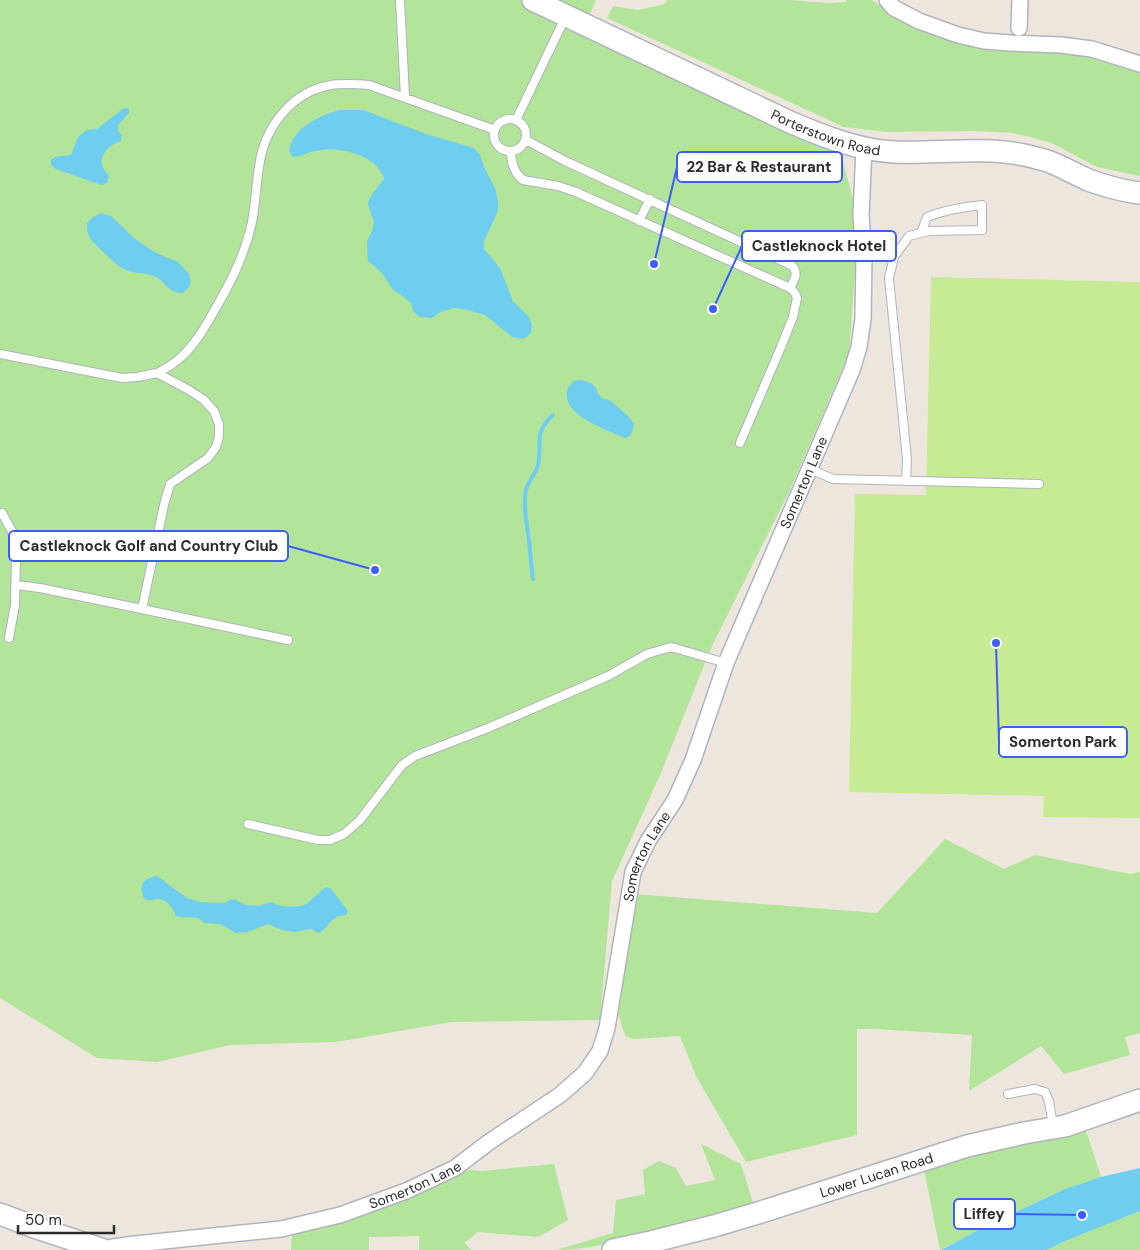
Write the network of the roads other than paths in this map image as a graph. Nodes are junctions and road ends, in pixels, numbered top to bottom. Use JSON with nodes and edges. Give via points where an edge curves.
{"nodes":[{"id":1,"x":400,"y":0,"type":"edge"},
{"id":2,"x":533,"y":0,"type":"edge"},
{"id":3,"x":887,"y":0,"type":"edge"},
{"id":4,"x":1020,"y":0,"type":"edge"},
{"id":5,"x":565,"y":16,"type":"junction"},
{"id":6,"x":1019,"y":28,"type":"dead end"},
{"id":7,"x":1140,"y":64,"type":"edge"},
{"id":8,"x":405,"y":97,"type":"junction"},
{"id":9,"x":516,"y":120,"type":"junction"},
{"id":10,"x":495,"y":130,"type":"junction"},
{"id":11,"x":526,"y":140,"type":"junction"},
{"id":12,"x":864,"y":148,"type":"junction"},
{"id":13,"x":511,"y":151,"type":"junction"},
{"id":14,"x":1140,"y":193,"type":"edge"},
{"id":15,"x":650,"y":199,"type":"junction"},
{"id":16,"x":639,"y":221,"type":"junction"},
{"id":17,"x":920,"y":233,"type":"junction"},
{"id":18,"x":790,"y":288,"type":"junction"},
{"id":19,"x":0,"y":354,"type":"edge"},
{"id":20,"x":157,"y":373,"type":"junction"},
{"id":21,"x":740,"y":443,"type":"dead end"},
{"id":22,"x":810,"y":469,"type":"junction"},
{"id":23,"x":906,"y":481,"type":"junction"},
{"id":24,"x":1039,"y":484,"type":"dead end"},
{"id":25,"x":2,"y":513,"type":"dead end"},
{"id":26,"x":16,"y":585,"type":"junction"},
{"id":27,"x":142,"y":609,"type":"junction"},
{"id":28,"x":9,"y":638,"type":"dead end"},
{"id":29,"x":288,"y":640,"type":"dead end"},
{"id":30,"x":726,"y":663,"type":"junction"},
{"id":31,"x":248,"y":824,"type":"dead end"},
{"id":32,"x":1008,"y":1094,"type":"dead end"},
{"id":33,"x":1140,"y":1100,"type":"edge"},
{"id":34,"x":1053,"y":1128,"type":"junction"},
{"id":35,"x":0,"y":1214,"type":"edge"},
{"id":36,"x":105,"y":1250,"type":"edge"},
{"id":37,"x":613,"y":1250,"type":"edge"}],
"edges":[{"from":1,"to":8,"type":"lane"},
{"from":2,"to":5,"type":"street","name":"Porterstown Road"},
{"from":3,"to":7,"type":"street","via":[[894,8],[920,22],[958,35],[984,41],[1092,49]]},
{"from":4,"to":6,"type":"street"},
{"from":5,"to":9,"type":"lane"},
{"from":5,"to":12,"type":"street","name":"Porterstown Road","via":[[792,123]]},
{"from":8,"to":10,"type":"lane"},
{"from":8,"to":20,"type":"lane","via":[[369,85],[331,85],[298,99],[281,115],[272,126],[262,150],[252,223],[236,271],[203,331],[181,357]]},
{"from":9,"to":10,"type":"lane","via":[[506,119]]},
{"from":9,"to":11,"type":"lane","via":[[526,130]]},
{"from":10,"to":13,"type":"lane","via":[[497,145]]},
{"from":11,"to":13,"type":"lane","via":[[520,148]]},
{"from":11,"to":15,"type":"lane"},
{"from":12,"to":14,"type":"street","name":"Porterstown Road","via":[[893,152],[983,151],[1023,155],[1051,162],[1088,180]]},
{"from":12,"to":22,"type":"street","name":"Somerton Lane","via":[[861,215],[863,310],[859,347]]},
{"from":13,"to":16,"type":"lane","via":[[514,168],[523,180],[567,188]]},
{"from":15,"to":16,"type":"lane"},
{"from":15,"to":18,"type":"lane","via":[[794,266],[796,275]]},
{"from":16,"to":18,"type":"lane"},
{"from":17,"to":17,"type":"lane","via":[[982,230],[982,205],[926,217]]},
{"from":17,"to":23,"type":"lane","via":[[909,236],[894,257],[890,278],[907,459]]},
{"from":18,"to":21,"type":"lane","via":[[797,298],[793,317]]},
{"from":19,"to":20,"type":"lane","via":[[122,378]]},
{"from":20,"to":27,"type":"lane","via":[[204,400],[214,411],[219,436],[208,458],[170,484]]},
{"from":22,"to":23,"type":"lane","via":[[834,479]]},
{"from":22,"to":30,"type":"street","name":"Somerton Lane"},
{"from":23,"to":24,"type":"lane"},
{"from":25,"to":26,"type":"lane","via":[[14,535]]},
{"from":26,"to":27,"type":"lane"},
{"from":26,"to":28,"type":"lane"},
{"from":27,"to":29,"type":"lane"},
{"from":30,"to":31,"type":"lane","via":[[671,647],[647,654],[608,676],[415,756],[402,765],[360,820],[344,834],[330,840]]},
{"from":30,"to":36,"type":"street","name":"Somerton Lane","via":[[675,800],[632,872],[607,1028],[600,1051],[585,1073],[560,1095],[455,1168],[340,1215],[281,1229]]},
{"from":32,"to":34,"type":"lane","via":[[1035,1089],[1045,1092]]},
{"from":33,"to":34,"type":"street","name":"Lower Lucan Road"},
{"from":34,"to":37,"type":"street","name":"Lower Lucan Road","via":[[970,1146],[740,1218]]},
{"from":35,"to":36,"type":"street"}]}
